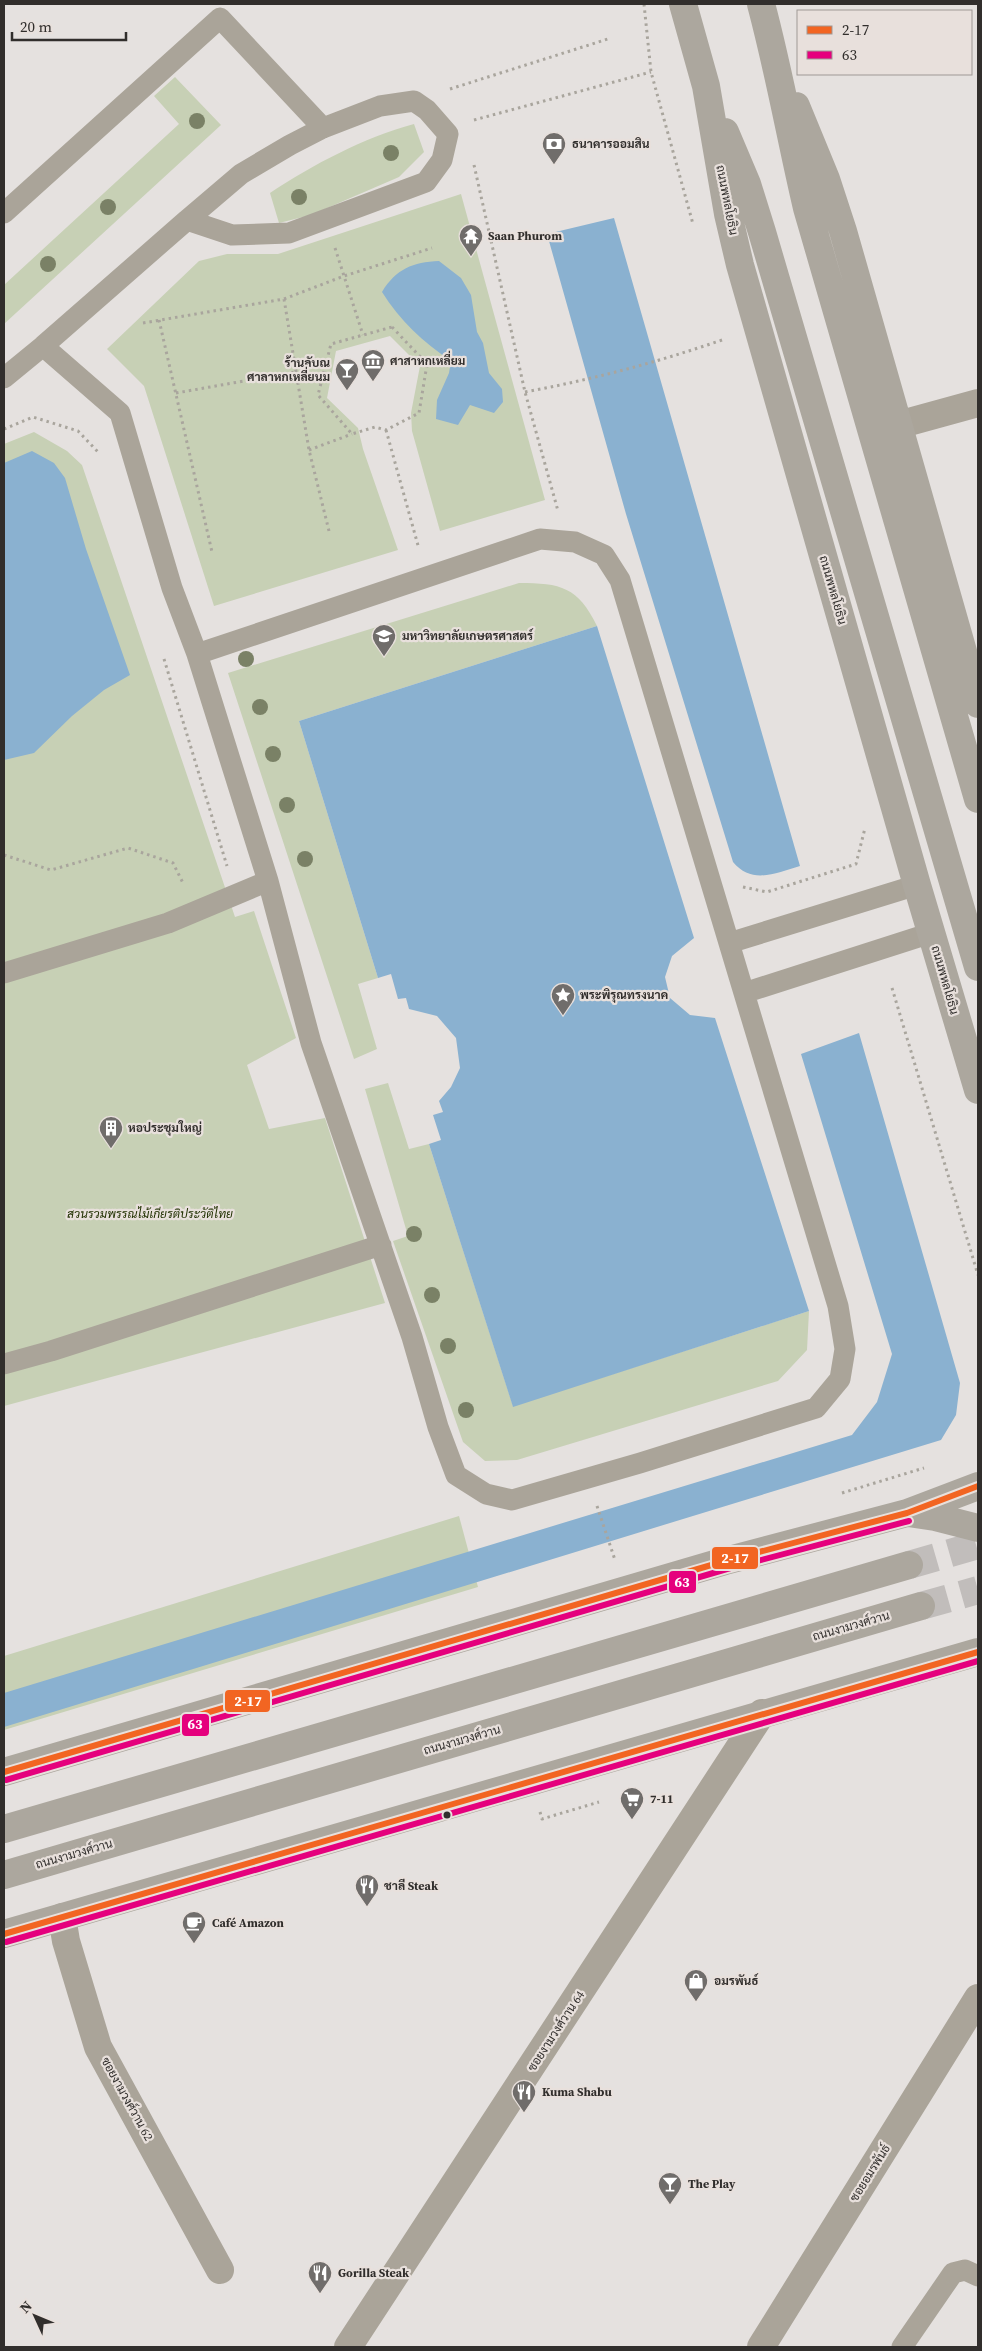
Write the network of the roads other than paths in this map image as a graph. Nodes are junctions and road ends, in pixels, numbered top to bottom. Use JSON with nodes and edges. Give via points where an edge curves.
{"nodes":[{"id":1,"x":683,"y":4,"type":"edge"},
{"id":2,"x":761,"y":4,"type":"edge"},
{"id":3,"x":218,"y":11,"type":"edge"},
{"id":4,"x":777,"y":61,"type":"junction"},
{"id":5,"x":706,"y":86,"type":"junction"},
{"id":6,"x":324,"y":128,"type":"junction"},
{"id":7,"x":4,"y":213,"type":"edge"},
{"id":8,"x":187,"y":220,"type":"junction"},
{"id":9,"x":43,"y":346,"type":"junction"},
{"id":10,"x":4,"y":378,"type":"edge"},
{"id":11,"x":978,"y":403,"type":"edge"},
{"id":12,"x":898,"y":425,"type":"junction"},
{"id":13,"x":197,"y":654,"type":"junction"},
{"id":14,"x":972,"y":664,"type":"edge"},
{"id":15,"x":978,"y":704,"type":"edge"},
{"id":16,"x":978,"y":799,"type":"edge"},
{"id":17,"x":268,"y":881,"type":"junction"},
{"id":18,"x":917,"y":885,"type":"junction"},
{"id":19,"x":932,"y":933,"type":"junction"},
{"id":20,"x":728,"y":943,"type":"junction"},
{"id":21,"x":978,"y":967,"type":"edge"},
{"id":22,"x":4,"y":973,"type":"edge"},
{"id":23,"x":744,"y":993,"type":"junction"},
{"id":24,"x":978,"y":1090,"type":"edge"},
{"id":25,"x":381,"y":1245,"type":"junction"},
{"id":26,"x":4,"y":1364,"type":"edge"},
{"id":27,"x":978,"y":1486,"type":"edge"},
{"id":28,"x":907,"y":1513,"type":"junction"},
{"id":29,"x":978,"y":1528,"type":"edge"},
{"id":30,"x":908,"y":1565,"type":"tunnel mouth"},
{"id":31,"x":921,"y":1606,"type":"tunnel mouth"},
{"id":32,"x":978,"y":1644,"type":"edge"},
{"id":33,"x":978,"y":1652,"type":"edge"},
{"id":34,"x":951,"y":1659,"type":"junction"},
{"id":35,"x":762,"y":1713,"type":"junction"},
{"id":36,"x":4,"y":1772,"type":"edge"},
{"id":37,"x":4,"y":1829,"type":"edge"},
{"id":38,"x":4,"y":1875,"type":"edge"},
{"id":39,"x":62,"y":1917,"type":"junction"},
{"id":40,"x":4,"y":1934,"type":"edge"},
{"id":41,"x":978,"y":1998,"type":"edge"},
{"id":42,"x":220,"y":2270,"type":"dead end"},
{"id":43,"x":978,"y":2276,"type":"edge"},
{"id":44,"x":348,"y":2347,"type":"edge"},
{"id":45,"x":761,"y":2347,"type":"edge"},
{"id":46,"x":902,"y":2347,"type":"edge"}],
"edges":[{"from":1,"to":5,"type":"main road","name":"ถนนพหลโยธิน"},
{"from":2,"to":4,"type":"main road"},
{"from":3,"to":6,"type":"lane"},
{"from":3,"to":7,"type":"lane"},
{"from":4,"to":12,"type":"main road","via":[[826,179]]},
{"from":4,"to":16,"type":"main road","via":[[807,208]]},
{"from":5,"to":18,"type":"main road","name":"ถนนพหลโยธิน","via":[[740,265]]},
{"from":5,"to":21,"type":"main road","name":"ถนนพหลโยธิน","via":[[747,184],[762,232]]},
{"from":6,"to":8,"type":"lane","via":[[241,174]]},
{"from":6,"to":8,"type":"lane","via":[[380,106],[414,101],[427,110],[448,134],[442,160],[426,182],[289,233],[232,235]]},
{"from":8,"to":9,"type":"lane"},
{"from":9,"to":10,"type":"lane"},
{"from":9,"to":13,"type":"lane","via":[[120,412],[172,588]]},
{"from":11,"to":12,"type":"street"},
{"from":12,"to":14,"type":"main road"},
{"from":13,"to":17,"type":"lane"},
{"from":13,"to":20,"type":"lane","via":[[540,539],[575,542],[604,555],[620,580]]},
{"from":14,"to":15,"type":"main road"},
{"from":17,"to":22,"type":"lane","via":[[168,923]]},
{"from":17,"to":25,"type":"lane","via":[[311,1043]]},
{"from":18,"to":19,"type":"main road","name":"ถนนพหลโยธิน"},
{"from":18,"to":20,"type":"lane"},
{"from":19,"to":23,"type":"lane"},
{"from":19,"to":24,"type":"main road","name":"ถนนพหลโยธิน"},
{"from":20,"to":23,"type":"lane"},
{"from":23,"to":25,"type":"lane","via":[[838,1306],[845,1349],[840,1379],[816,1408],[512,1500],[486,1494],[456,1475]]},
{"from":25,"to":26,"type":"lane","via":[[51,1352]]},
{"from":27,"to":28,"type":"main road"},
{"from":28,"to":29,"type":"main road"},
{"from":28,"to":36,"type":"main road","via":[[716,1563]]},
{"from":30,"to":37,"type":"main road"},
{"from":31,"to":38,"type":"main road","name":"ถนนงามวงศ์วาน"},
{"from":32,"to":34,"type":"main road"},
{"from":33,"to":34,"type":"main road"},
{"from":34,"to":35,"type":"main road"},
{"from":35,"to":39,"type":"main road"},
{"from":35,"to":44,"type":"street","name":"ซอยงามวงศ์วาน 64"},
{"from":39,"to":40,"type":"main road"},
{"from":39,"to":42,"type":"street","name":"ซอยงามวงศ์วาน 62","via":[[66,1942],[98,2047]]},
{"from":41,"to":45,"type":"street","name":"ซอยอมรพันธ์"},
{"from":43,"to":46,"type":"lane","via":[[965,2270],[953,2273]]}]}
